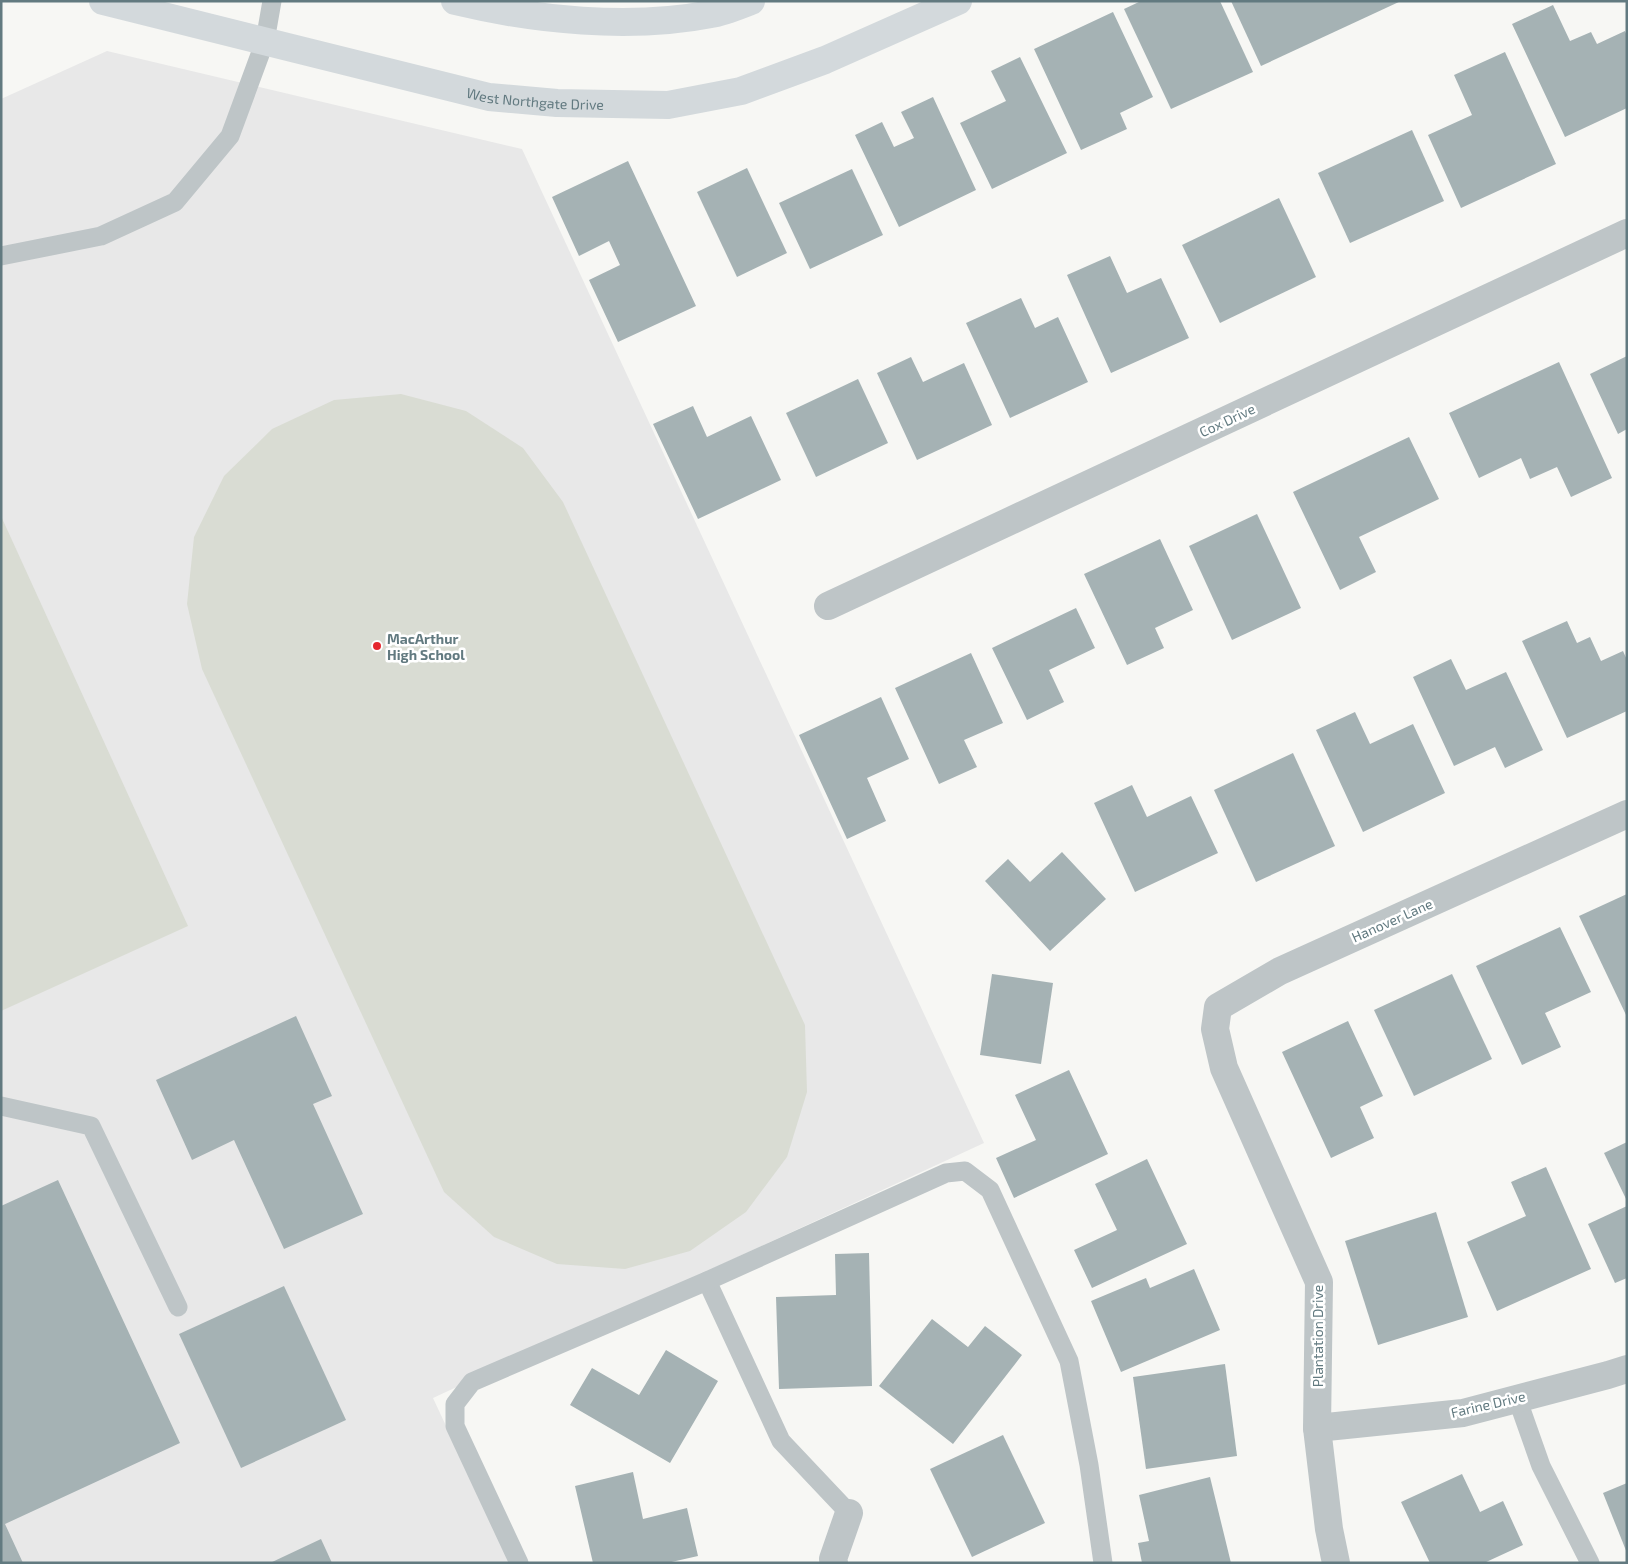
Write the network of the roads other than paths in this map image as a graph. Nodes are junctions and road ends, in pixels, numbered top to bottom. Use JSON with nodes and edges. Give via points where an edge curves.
{"nodes":[{"id":1,"x":104,"y":1,"type":"edge"},
{"id":2,"x":272,"y":1,"type":"edge"},
{"id":3,"x":455,"y":1,"type":"edge"},
{"id":4,"x":751,"y":1,"type":"edge"},
{"id":5,"x":958,"y":1,"type":"edge"},
{"id":6,"x":265,"y":42,"type":"junction"},
{"id":7,"x":1627,"y":234,"type":"edge"},
{"id":8,"x":1,"y":256,"type":"edge"},
{"id":9,"x":828,"y":606,"type":"dead end"},
{"id":10,"x":1627,"y":814,"type":"edge"},
{"id":11,"x":1224,"y":1068,"type":"joint"},
{"id":12,"x":1,"y":1106,"type":"edge"},
{"id":13,"x":707,"y":1281,"type":"junction"},
{"id":14,"x":178,"y":1307,"type":"dead end"},
{"id":15,"x":1627,"y":1368,"type":"edge"},
{"id":16,"x":1517,"y":1398,"type":"junction"},
{"id":17,"x":1317,"y":1428,"type":"junction"},
{"id":18,"x":849,"y":1513,"type":"joint"},
{"id":19,"x":519,"y":1563,"type":"edge"},
{"id":20,"x":834,"y":1563,"type":"edge"},
{"id":21,"x":1103,"y":1563,"type":"edge"},
{"id":22,"x":1336,"y":1563,"type":"edge"},
{"id":23,"x":1590,"y":1563,"type":"edge"}],
"edges":[{"from":1,"to":6,"type":"main road","name":"West Northgate Drive"},
{"from":2,"to":6,"type":"lane"},
{"from":3,"to":4,"type":"main road","via":[[519,14],[582,21],[670,21],[713,14]]},
{"from":5,"to":6,"type":"main road","name":"West Northgate Drive","via":[[825,60],[741,91],[668,105],[557,103],[489,97]]},
{"from":6,"to":8,"type":"lane","via":[[230,136],[175,202],[102,236]]},
{"from":7,"to":9,"type":"street","name":"Cox Drive"},
{"from":10,"to":11,"type":"street","name":"Hanover Lane","via":[[1280,971],[1218,1007],[1214,1029]]},
{"from":11,"to":17,"type":"street","name":"Plantation Drive","via":[[1319,1282]]},
{"from":12,"to":14,"type":"lane","via":[[91,1126]]},
{"from":13,"to":18,"type":"lane","via":[[781,1441]]},
{"from":13,"to":19,"type":"lane","via":[[472,1382],[455,1404],[455,1426]]},
{"from":13,"to":21,"type":"lane","via":[[946,1172],[965,1171],[990,1190],[1069,1362]]},
{"from":15,"to":16,"type":"street","name":"Farine Drive"},
{"from":16,"to":17,"type":"street","name":"Farine Drive","via":[[1463,1413]]},
{"from":16,"to":23,"type":"lane","via":[[1541,1466]]},
{"from":17,"to":22,"type":"street","name":"Plantation Drive"},
{"from":18,"to":20,"type":"street"}]}
